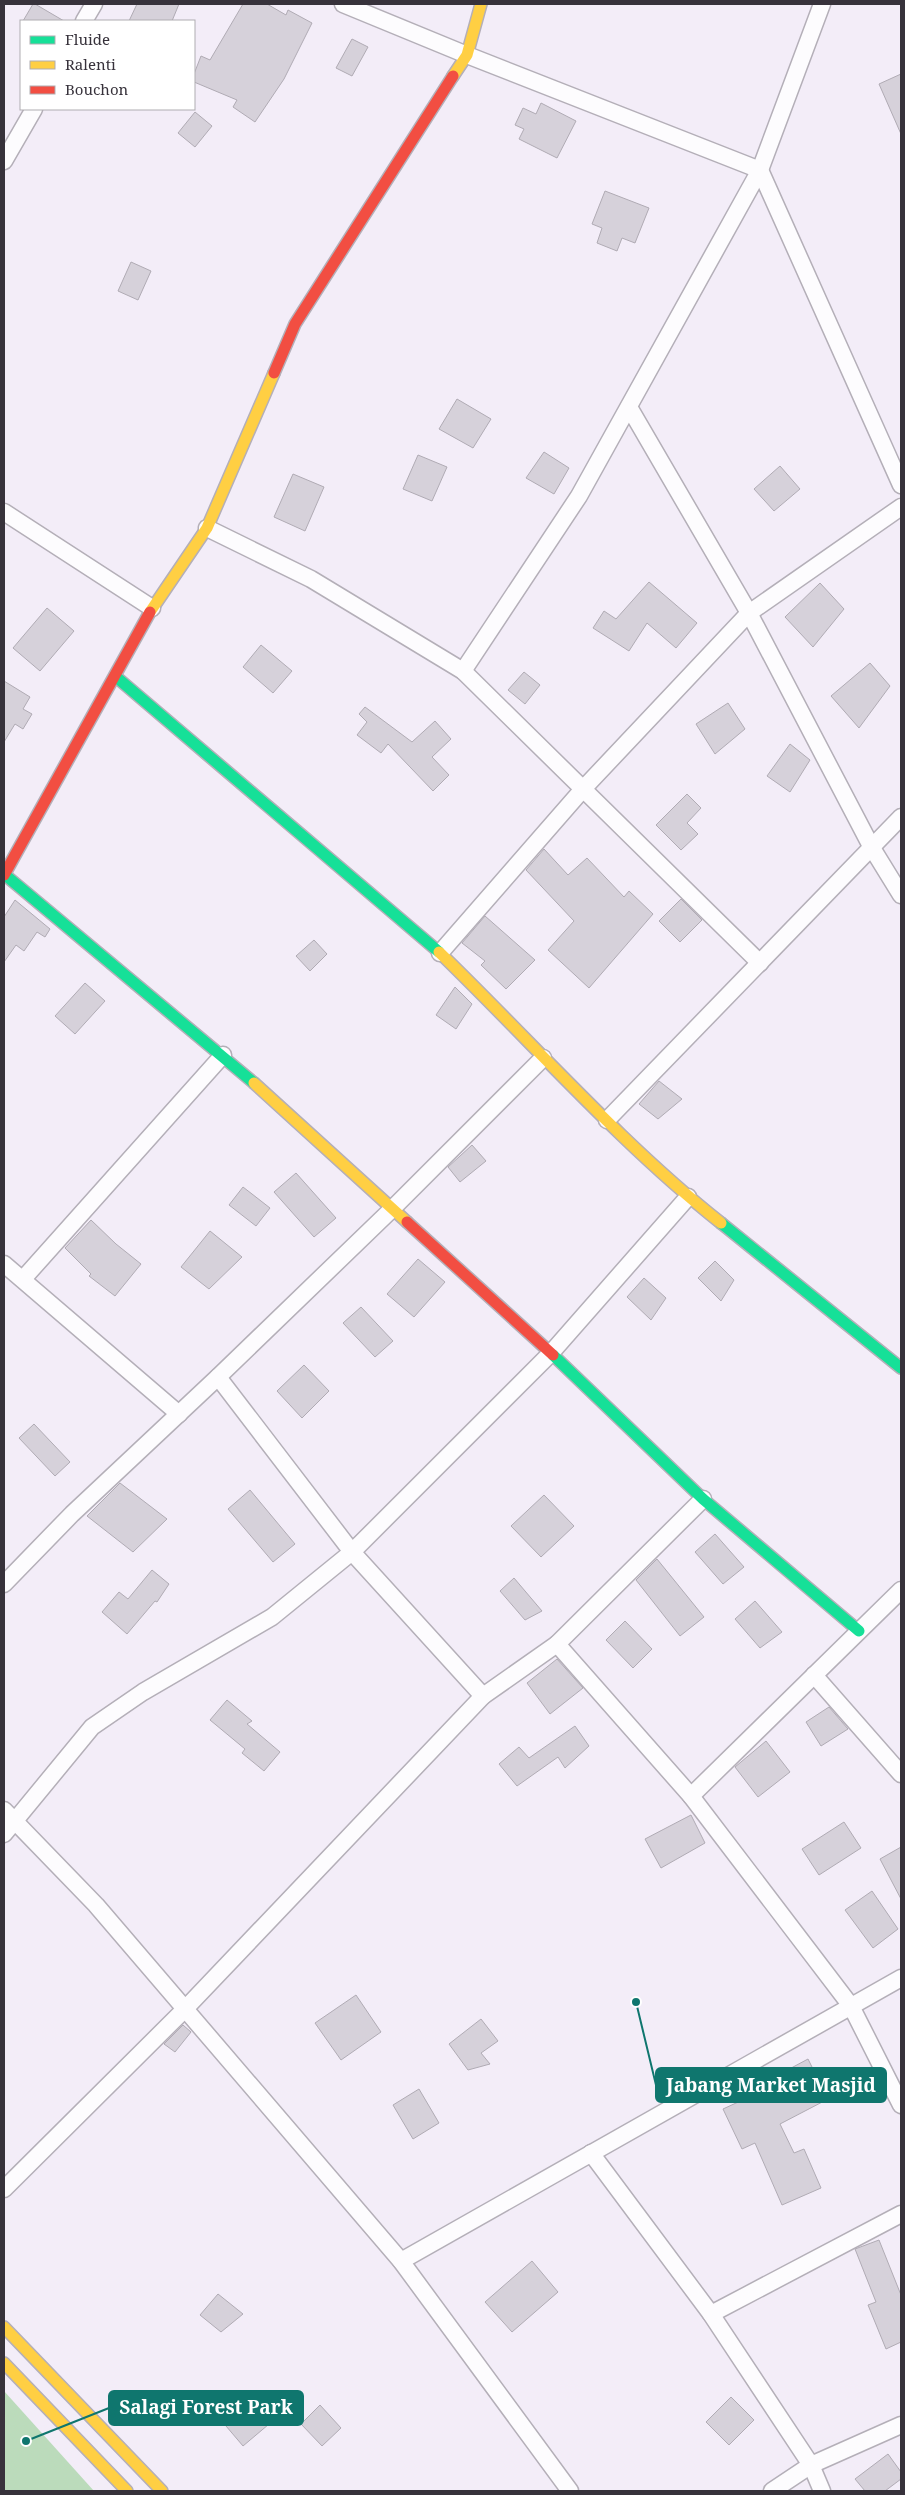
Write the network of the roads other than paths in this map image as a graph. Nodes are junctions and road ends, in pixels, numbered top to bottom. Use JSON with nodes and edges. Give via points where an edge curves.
{"nodes":[{"id":1,"x":94,"y":4,"type":"edge"},
{"id":2,"x":343,"y":4,"type":"edge"},
{"id":3,"x":481,"y":4,"type":"edge"},
{"id":4,"x":822,"y":4,"type":"edge"},
{"id":5,"x":85,"y":20,"type":"edge"},
{"id":6,"x":467,"y":55,"type":"junction"},
{"id":7,"x":33,"y":110,"type":"edge"},
{"id":8,"x":4,"y":161,"type":"edge"},
{"id":9,"x":760,"y":170,"type":"junction"},
{"id":10,"x":629,"y":407,"type":"junction"},
{"id":11,"x":901,"y":485,"type":"edge"},
{"id":12,"x":901,"y":507,"type":"edge"},
{"id":13,"x":4,"y":512,"type":"edge"},
{"id":14,"x":206,"y":528,"type":"junction"},
{"id":15,"x":152,"y":608,"type":"junction"},
{"id":16,"x":749,"y":612,"type":"junction"},
{"id":17,"x":463,"y":671,"type":"junction"},
{"id":18,"x":114,"y":676,"type":"junction"},
{"id":19,"x":584,"y":789,"type":"junction"},
{"id":20,"x":901,"y":817,"type":"edge"},
{"id":21,"x":872,"y":848,"type":"junction"},
{"id":22,"x":4,"y":875,"type":"edge"},
{"id":23,"x":901,"y":895,"type":"edge"},
{"id":24,"x":440,"y":953,"type":"junction"},
{"id":25,"x":760,"y":963,"type":"junction"},
{"id":26,"x":223,"y":1055,"type":"junction"},
{"id":27,"x":543,"y":1058,"type":"junction"},
{"id":28,"x":608,"y":1120,"type":"junction"},
{"id":29,"x":688,"y":1197,"type":"junction"},
{"id":30,"x":391,"y":1210,"type":"junction"},
{"id":31,"x":4,"y":1265,"type":"edge"},
{"id":32,"x":23,"y":1279,"type":"junction"},
{"id":33,"x":551,"y":1354,"type":"junction"},
{"id":34,"x":901,"y":1368,"type":"edge"},
{"id":35,"x":218,"y":1378,"type":"junction"},
{"id":36,"x":179,"y":1414,"type":"junction"},
{"id":37,"x":703,"y":1499,"type":"junction"},
{"id":38,"x":352,"y":1552,"type":"junction"},
{"id":39,"x":4,"y":1584,"type":"edge"},
{"id":40,"x":900,"y":1595,"type":"edge"},
{"id":41,"x":859,"y":1631,"type":"junction"},
{"id":42,"x":557,"y":1644,"type":"junction"},
{"id":43,"x":814,"y":1675,"type":"junction"},
{"id":44,"x":483,"y":1696,"type":"junction"},
{"id":45,"x":901,"y":1774,"type":"edge"},
{"id":46,"x":690,"y":1796,"type":"junction"},
{"id":47,"x":4,"y":1810,"type":"edge"},
{"id":48,"x":15,"y":1822,"type":"junction"},
{"id":49,"x":4,"y":1834,"type":"edge"},
{"id":50,"x":901,"y":1978,"type":"edge"},
{"id":51,"x":850,"y":2006,"type":"junction"},
{"id":52,"x":184,"y":2010,"type":"junction"},
{"id":53,"x":901,"y":2105,"type":"edge"},
{"id":54,"x":592,"y":2153,"type":"junction"},
{"id":55,"x":4,"y":2189,"type":"edge"},
{"id":56,"x":901,"y":2214,"type":"edge"},
{"id":57,"x":401,"y":2261,"type":"junction"},
{"id":58,"x":711,"y":2314,"type":"junction"},
{"id":59,"x":4,"y":2328,"type":"edge"},
{"id":60,"x":4,"y":2363,"type":"edge"},
{"id":61,"x":901,"y":2425,"type":"edge"},
{"id":62,"x":811,"y":2465,"type":"junction"},
{"id":63,"x":126,"y":2491,"type":"edge"},
{"id":64,"x":162,"y":2491,"type":"edge"},
{"id":65,"x":570,"y":2491,"type":"edge"},
{"id":66,"x":772,"y":2491,"type":"edge"},
{"id":67,"x":822,"y":2491,"type":"edge"}],
"edges":[{"from":1,"to":5,"type":"street"},
{"from":2,"to":6,"type":"street"},
{"from":3,"to":6,"type":"street"},
{"from":4,"to":9,"type":"street"},
{"from":6,"to":9,"type":"street"},
{"from":6,"to":14,"type":"street","via":[[295,324]]},
{"from":7,"to":8,"type":"street"},
{"from":9,"to":10,"type":"street"},
{"from":9,"to":11,"type":"street"},
{"from":10,"to":16,"type":"street"},
{"from":10,"to":17,"type":"street","via":[[579,496]]},
{"from":12,"to":16,"type":"street"},
{"from":13,"to":15,"type":"street"},
{"from":14,"to":15,"type":"street"},
{"from":14,"to":17,"type":"street","via":[[311,579]]},
{"from":15,"to":18,"type":"street"},
{"from":16,"to":19,"type":"street"},
{"from":16,"to":21,"type":"street"},
{"from":17,"to":19,"type":"street"},
{"from":18,"to":22,"type":"street"},
{"from":18,"to":24,"type":"street"},
{"from":19,"to":24,"type":"street"},
{"from":19,"to":25,"type":"street"},
{"from":20,"to":21,"type":"street"},
{"from":21,"to":23,"type":"street"},
{"from":21,"to":25,"type":"street"},
{"from":22,"to":26,"type":"street"},
{"from":24,"to":27,"type":"street"},
{"from":25,"to":28,"type":"street"},
{"from":26,"to":30,"type":"street"},
{"from":26,"to":32,"type":"street"},
{"from":27,"to":28,"type":"street"},
{"from":27,"to":30,"type":"street"},
{"from":28,"to":29,"type":"street"},
{"from":29,"to":33,"type":"street"},
{"from":29,"to":34,"type":"street"},
{"from":30,"to":33,"type":"street"},
{"from":30,"to":35,"type":"street"},
{"from":31,"to":32,"type":"street"},
{"from":32,"to":36,"type":"street"},
{"from":33,"to":37,"type":"street"},
{"from":33,"to":38,"type":"street"},
{"from":35,"to":36,"type":"street"},
{"from":35,"to":38,"type":"street"},
{"from":36,"to":39,"type":"street","via":[[72,1514]]},
{"from":37,"to":41,"type":"street"},
{"from":37,"to":42,"type":"street"},
{"from":38,"to":44,"type":"street"},
{"from":38,"to":48,"type":"street","via":[[272,1617],[143,1692],[92,1727]]},
{"from":40,"to":41,"type":"street"},
{"from":41,"to":43,"type":"street"},
{"from":42,"to":44,"type":"street"},
{"from":42,"to":46,"type":"street"},
{"from":43,"to":45,"type":"street"},
{"from":43,"to":46,"type":"street"},
{"from":44,"to":52,"type":"street"},
{"from":46,"to":51,"type":"street"},
{"from":47,"to":48,"type":"street"},
{"from":48,"to":49,"type":"street"},
{"from":48,"to":52,"type":"street","via":[[96,1904]]},
{"from":50,"to":51,"type":"street"},
{"from":51,"to":53,"type":"street"},
{"from":51,"to":54,"type":"street"},
{"from":52,"to":55,"type":"street"},
{"from":52,"to":57,"type":"street"},
{"from":54,"to":57,"type":"street"},
{"from":54,"to":58,"type":"street"},
{"from":56,"to":58,"type":"street"},
{"from":57,"to":65,"type":"street"},
{"from":58,"to":62,"type":"street"},
{"from":59,"to":64,"type":"street"},
{"from":60,"to":63,"type":"street"},
{"from":61,"to":62,"type":"street"},
{"from":62,"to":66,"type":"street"},
{"from":62,"to":67,"type":"street"}]}
